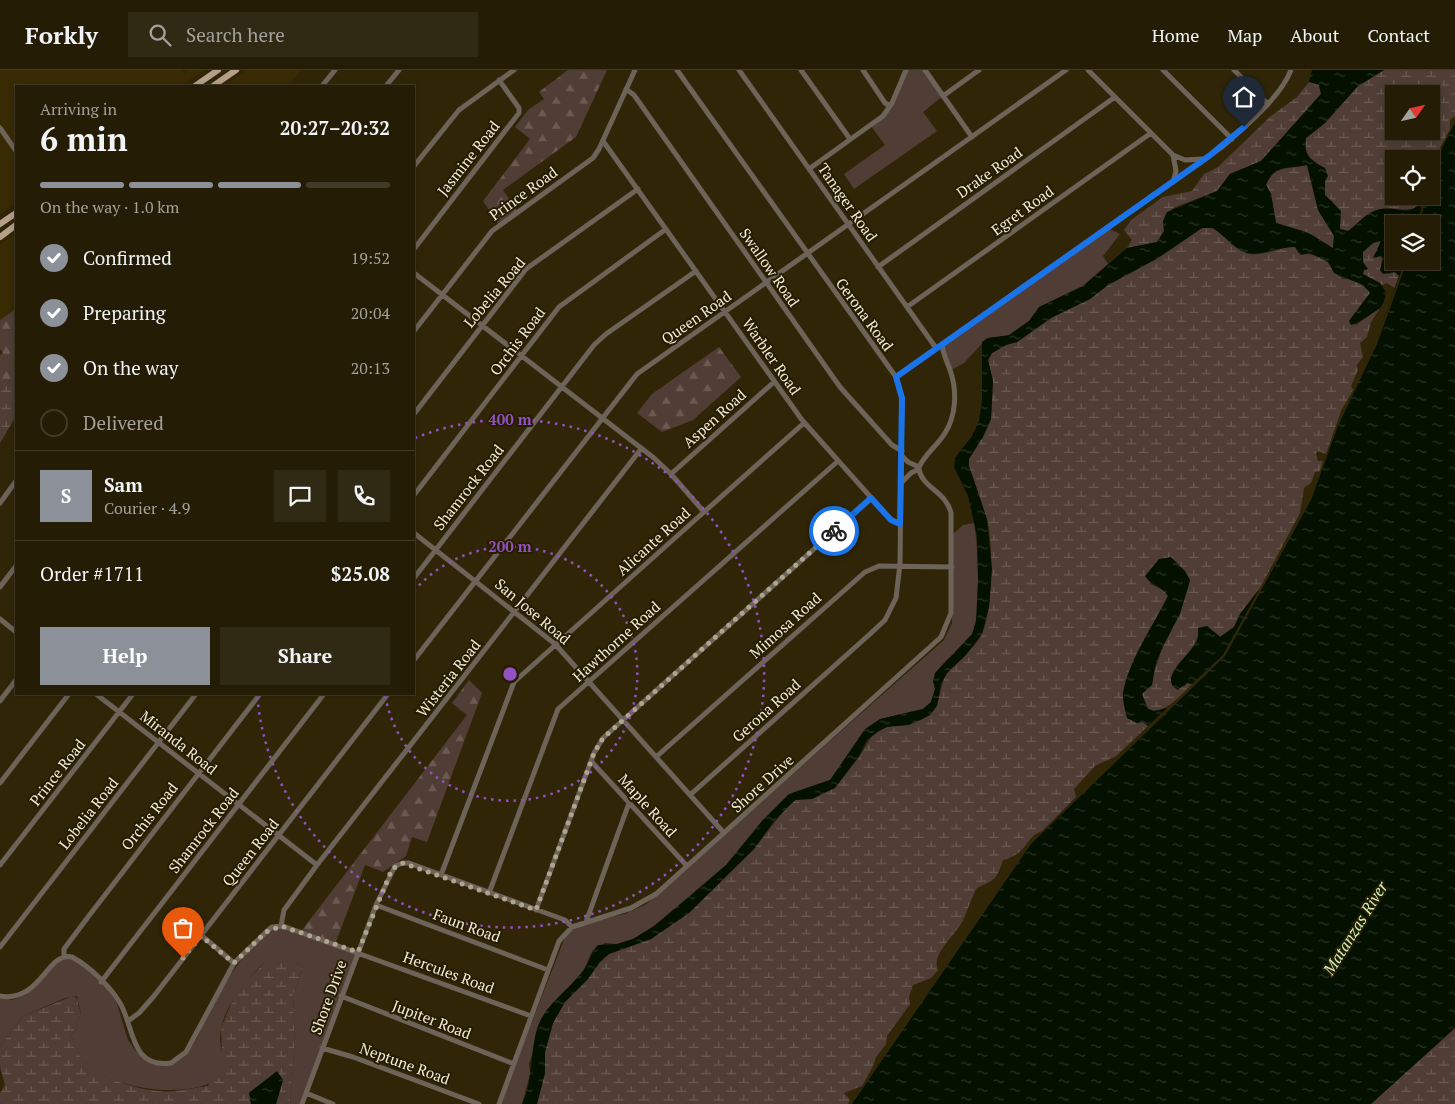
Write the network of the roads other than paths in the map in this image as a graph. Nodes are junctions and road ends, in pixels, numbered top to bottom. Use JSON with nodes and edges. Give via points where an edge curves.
{"nodes":[{"id":1,"x":218,"y":70,"type":"edge"},
{"id":2,"x":236,"y":70,"type":"edge"},
{"id":3,"x":335,"y":70,"type":"edge"},
{"id":4,"x":399,"y":70,"type":"edge"},
{"id":5,"x":514,"y":70,"type":"edge"},
{"id":6,"x":635,"y":70,"type":"edge"},
{"id":7,"x":677,"y":70,"type":"edge"},
{"id":8,"x":739,"y":70,"type":"edge"},
{"id":9,"x":801,"y":70,"type":"edge"},
{"id":10,"x":863,"y":70,"type":"edge"},
{"id":11,"x":906,"y":70,"type":"edge"},
{"id":12,"x":924,"y":70,"type":"edge"},
{"id":13,"x":979,"y":70,"type":"edge"},
{"id":14,"x":1066,"y":70,"type":"edge"},
{"id":15,"x":1088,"y":70,"type":"edge"},
{"id":16,"x":1163,"y":70,"type":"edge"},
{"id":17,"x":1234,"y":70,"type":"edge"},
{"id":18,"x":1291,"y":70,"type":"edge"},
{"id":19,"x":224,"y":79,"type":"junction"},
{"id":20,"x":500,"y":80,"type":"junction"},
{"id":21,"x":196,"y":85,"type":"edge"},
{"id":22,"x":215,"y":85,"type":"edge"},
{"id":23,"x":323,"y":85,"type":"edge"},
{"id":24,"x":387,"y":85,"type":"edge"},
{"id":25,"x":626,"y":89,"type":"junction"},
{"id":26,"x":943,"y":96,"type":"junction"},
{"id":27,"x":1115,"y":97,"type":"junction"},
{"id":28,"x":1267,"y":103,"type":"junction"},
{"id":29,"x":890,"y":106,"type":"junction"},
{"id":30,"x":0,"y":128,"type":"edge"},
{"id":31,"x":1151,"y":133,"type":"junction"},
{"id":32,"x":972,"y":137,"type":"junction"},
{"id":33,"x":850,"y":139,"type":"junction"},
{"id":34,"x":1232,"y":139,"type":"junction"},
{"id":35,"x":603,"y":140,"type":"junction"},
{"id":36,"x":15,"y":150,"type":"edge"},
{"id":37,"x":1173,"y":155,"type":"junction"},
{"id":38,"x":1205,"y":159,"type":"junction"},
{"id":39,"x":415,"y":165,"type":"edge"},
{"id":40,"x":809,"y":168,"type":"junction"},
{"id":41,"x":1172,"y":182,"type":"junction"},
{"id":42,"x":638,"y":189,"type":"junction"},
{"id":43,"x":15,"y":214,"type":"edge"},
{"id":44,"x":0,"y":224,"type":"edge"},
{"id":45,"x":848,"y":224,"type":"junction"},
{"id":46,"x":15,"y":226,"type":"edge"},
{"id":47,"x":666,"y":230,"type":"junction"},
{"id":48,"x":0,"y":237,"type":"edge"},
{"id":49,"x":415,"y":248,"type":"edge"},
{"id":50,"x":807,"y":254,"type":"junction"},
{"id":51,"x":878,"y":267,"type":"junction"},
{"id":52,"x":696,"y":271,"type":"junction"},
{"id":53,"x":415,"y":273,"type":"edge"},
{"id":54,"x":766,"y":283,"type":"junction"},
{"id":55,"x":442,"y":295,"type":"junction"},
{"id":56,"x":907,"y":307,"type":"junction"},
{"id":57,"x":725,"y":312,"type":"junction"},
{"id":58,"x":482,"y":325,"type":"junction"},
{"id":59,"x":415,"y":330,"type":"edge"},
{"id":60,"x":942,"y":344,"type":"junction"},
{"id":61,"x":936,"y":348,"type":"junction"},
{"id":62,"x":521,"y":356,"type":"junction"},
{"id":63,"x":896,"y":377,"type":"junction"},
{"id":64,"x":774,"y":382,"type":"junction"},
{"id":65,"x":562,"y":387,"type":"junction"},
{"id":66,"x":415,"y":413,"type":"edge"},
{"id":67,"x":601,"y":418,"type":"junction"},
{"id":68,"x":804,"y":423,"type":"junction"},
{"id":69,"x":642,"y":449,"type":"junction"},
{"id":70,"x":902,"y":454,"type":"junction"},
{"id":71,"x":838,"y":460,"type":"junction"},
{"id":72,"x":672,"y":474,"type":"junction"},
{"id":73,"x":15,"y":483,"type":"edge"},
{"id":74,"x":901,"y":483,"type":"junction"},
{"id":75,"x":415,"y":495,"type":"edge"},
{"id":76,"x":871,"y":498,"type":"junction"},
{"id":77,"x":0,"y":502,"type":"edge"},
{"id":78,"x":704,"y":512,"type":"junction"},
{"id":79,"x":900,"y":524,"type":"junction"},
{"id":80,"x":415,"y":534,"type":"edge"},
{"id":81,"x":436,"y":550,"type":"junction"},
{"id":82,"x":900,"y":566,"type":"junction"},
{"id":83,"x":952,"y":566,"type":"junction"},
{"id":84,"x":15,"y":567,"type":"edge"},
{"id":85,"x":415,"y":577,"type":"edge"},
{"id":86,"x":476,"y":580,"type":"junction"},
{"id":87,"x":0,"y":587,"type":"edge"},
{"id":88,"x":515,"y":611,"type":"junction"},
{"id":89,"x":0,"y":619,"type":"edge"},
{"id":90,"x":15,"y":631,"type":"edge"},
{"id":91,"x":555,"y":644,"type":"junction"},
{"id":92,"x":415,"y":659,"type":"edge"},
{"id":93,"x":15,"y":681,"type":"edge"},
{"id":94,"x":589,"y":682,"type":"junction"},
{"id":95,"x":68,"y":695,"type":"edge"},
{"id":96,"x":97,"y":695,"type":"edge"},
{"id":97,"x":132,"y":695,"type":"edge"},
{"id":98,"x":195,"y":695,"type":"edge"},
{"id":99,"x":259,"y":695,"type":"edge"},
{"id":100,"x":323,"y":695,"type":"edge"},
{"id":101,"x":387,"y":695,"type":"edge"},
{"id":102,"x":0,"y":701,"type":"edge"},
{"id":103,"x":119,"y":712,"type":"junction"},
{"id":104,"x":622,"y":719,"type":"junction"},
{"id":105,"x":159,"y":742,"type":"junction"},
{"id":106,"x":656,"y":757,"type":"junction"},
{"id":107,"x":591,"y":761,"type":"junction"},
{"id":108,"x":199,"y":773,"type":"junction"},
{"id":109,"x":0,"y":783,"type":"edge"},
{"id":110,"x":690,"y":795,"type":"junction"},
{"id":111,"x":629,"y":803,"type":"junction"},
{"id":112,"x":239,"y":804,"type":"junction"},
{"id":113,"x":724,"y":833,"type":"junction"},
{"id":114,"x":278,"y":835,"type":"junction"},
{"id":115,"x":0,"y":864,"type":"edge"},
{"id":116,"x":317,"y":865,"type":"junction"},
{"id":117,"x":687,"y":866,"type":"junction"},
{"id":118,"x":441,"y":875,"type":"junction"},
{"id":119,"x":489,"y":893,"type":"junction"},
{"id":120,"x":376,"y":905,"type":"junction"},
{"id":121,"x":536,"y":910,"type":"junction"},
{"id":122,"x":586,"y":922,"type":"junction"},
{"id":123,"x":281,"y":926,"type":"junction"},
{"id":124,"x":572,"y":927,"type":"junction"},
{"id":125,"x":201,"y":936,"type":"junction"},
{"id":126,"x":0,"y":947,"type":"edge"},
{"id":127,"x":358,"y":952,"type":"junction"},
{"id":128,"x":64,"y":957,"type":"junction"},
{"id":129,"x":234,"y":963,"type":"junction"},
{"id":130,"x":548,"y":970,"type":"junction"},
{"id":131,"x":101,"y":982,"type":"junction"},
{"id":132,"x":0,"y":996,"type":"edge"},
{"id":133,"x":341,"y":996,"type":"junction"},
{"id":134,"x":531,"y":1016,"type":"junction"},
{"id":135,"x":128,"y":1021,"type":"junction"},
{"id":136,"x":322,"y":1048,"type":"junction"},
{"id":137,"x":514,"y":1064,"type":"junction"},
{"id":138,"x":306,"y":1093,"type":"junction"},
{"id":139,"x":302,"y":1104,"type":"edge"},
{"id":140,"x":333,"y":1104,"type":"edge"},
{"id":141,"x":479,"y":1104,"type":"edge"},
{"id":142,"x":499,"y":1104,"type":"edge"}],
"edges":[{"from":1,"to":19,"type":"main road"},
{"from":1,"to":21,"type":"main road"},
{"from":2,"to":19,"type":"main road"},
{"from":3,"to":23,"type":"street"},
{"from":4,"to":24,"type":"street"},
{"from":5,"to":20,"type":"street"},
{"from":6,"to":25,"type":"street","name":"Prince Road"},
{"from":7,"to":50,"type":"street","name":"Gerona Road"},
{"from":8,"to":40,"type":"street","name":"Tanager Road"},
{"from":9,"to":33,"type":"street"},
{"from":10,"to":29,"type":"street"},
{"from":11,"to":29,"type":"street"},
{"from":12,"to":26,"type":"street"},
{"from":13,"to":26,"type":"street"},
{"from":14,"to":32,"type":"street","name":"Queen Road"},
{"from":15,"to":27,"type":"street"},
{"from":16,"to":34,"type":"street"},
{"from":17,"to":28,"type":"street"},
{"from":18,"to":28,"type":"street"},
{"from":19,"to":22,"type":"main road"},
{"from":20,"to":39,"type":"street","via":[[459,110]]},
{"from":20,"to":49,"type":"street","name":"Jasmine Road","via":[[519,113]]},
{"from":25,"to":35,"type":"street","name":"Prince Road"},
{"from":25,"to":54,"type":"street","name":"Swallow Road","via":[[634,95]]},
{"from":26,"to":32,"type":"street"},
{"from":27,"to":31,"type":"street"},
{"from":27,"to":51,"type":"street","name":"Drake Road"},
{"from":28,"to":34,"type":"street"},
{"from":29,"to":33,"type":"street","via":[[883,116]]},
{"from":30,"to":36,"type":"street"},
{"from":31,"to":37,"type":"street"},
{"from":31,"to":56,"type":"street","name":"Egret Road"},
{"from":32,"to":45,"type":"street","name":"Queen Road"},
{"from":33,"to":40,"type":"street"},
{"from":34,"to":38,"type":"street"},
{"from":35,"to":42,"type":"street","name":"Warbler Road"},
{"from":35,"to":55,"type":"street","name":"Prince Road","via":[[589,162],[492,231]]},
{"from":37,"to":38,"type":"street","via":[[1185,160]]},
{"from":37,"to":41,"type":"street","via":[[1176,171]]},
{"from":38,"to":41,"type":"street"},
{"from":40,"to":45,"type":"street","name":"Tanager Road"},
{"from":41,"to":60,"type":"street"},
{"from":42,"to":47,"type":"street","name":"Warbler Road"},
{"from":42,"to":58,"type":"street","name":"Lobelia Road","via":[[533,263]]},
{"from":43,"to":44,"type":"main road"},
{"from":45,"to":50,"type":"street","name":"Queen Road"},
{"from":45,"to":51,"type":"street","name":"Tanager Road"},
{"from":46,"to":48,"type":"main road"},
{"from":47,"to":52,"type":"street","name":"Warbler Road"},
{"from":47,"to":62,"type":"street","name":"Orchis Road","via":[[567,300]]},
{"from":50,"to":54,"type":"street","name":"Queen Road"},
{"from":50,"to":63,"type":"street","name":"Gerona Road"},
{"from":51,"to":56,"type":"street","name":"Tanager Road"},
{"from":52,"to":57,"type":"street","name":"Warbler Road"},
{"from":52,"to":65,"type":"street","name":"Shamrock Road","via":[[600,338]]},
{"from":53,"to":55,"type":"street","name":"Alicante Road"},
{"from":54,"to":57,"type":"street","name":"Queen Road"},
{"from":54,"to":70,"type":"street","name":"Swallow Road","via":[[840,387]]},
{"from":55,"to":58,"type":"street","name":"Alicante Road"},
{"from":55,"to":59,"type":"street","name":"Prince Road"},
{"from":56,"to":61,"type":"street","name":"Tanager Road"},
{"from":57,"to":64,"type":"street","name":"Warbler Road"},
{"from":57,"to":67,"type":"street","name":"Queen Road","via":[[638,374]]},
{"from":58,"to":62,"type":"street","name":"Alicante Road"},
{"from":58,"to":66,"type":"street","name":"Lobelia Road"},
{"from":60,"to":61,"type":"street"},
{"from":60,"to":70,"type":"street","name":"Swallow Road","via":[[953,382],[953,412],[945,433],[919,467],[908,462]]},
{"from":61,"to":63,"type":"street"},
{"from":62,"to":65,"type":"street","name":"Alicante Road"},
{"from":62,"to":75,"type":"street","name":"Orchis Road"},
{"from":63,"to":70,"type":"street","name":"Gerona Road","via":[[902,398]]},
{"from":64,"to":68,"type":"street","name":"Warbler Road"},
{"from":64,"to":72,"type":"street","name":"Aspen Road"},
{"from":65,"to":67,"type":"street","name":"Alicante Road"},
{"from":65,"to":81,"type":"street","name":"Shamrock Road"},
{"from":67,"to":69,"type":"street","name":"Alicante Road"},
{"from":67,"to":86,"type":"street","name":"Queen Road"},
{"from":68,"to":71,"type":"street","name":"Warbler Road"},
{"from":68,"to":78,"type":"street"},
{"from":69,"to":72,"type":"street","name":"Alicante Road"},
{"from":69,"to":88,"type":"street","name":"Wisteria Road"},
{"from":70,"to":74,"type":"street","name":"Gerona Road"},
{"from":71,"to":76,"type":"street","name":"Warbler Road"},
{"from":71,"to":94,"type":"street","name":"Hawthorne Road"},
{"from":72,"to":78,"type":"street","name":"Alicante Road"},
{"from":73,"to":77,"type":"street"},
{"from":74,"to":79,"type":"street","name":"Gerona Road"},
{"from":74,"to":83,"type":"street","name":"Shore Drive","via":[[919,469],[923,480],[948,503],[952,518]]},
{"from":76,"to":79,"type":"street","name":"Warbler Road","via":[[891,520]]},
{"from":76,"to":104,"type":"street"},
{"from":78,"to":91,"type":"street","name":"Alicante Road"},
{"from":79,"to":82,"type":"street","name":"Gerona Road"},
{"from":80,"to":81,"type":"street","name":"San Jose Road"},
{"from":81,"to":85,"type":"street","name":"Shamrock Road"},
{"from":81,"to":86,"type":"street","name":"San Jose Road"},
{"from":82,"to":83,"type":"street","name":"Mimosa Road"},
{"from":82,"to":106,"type":"street","name":"Mimosa Road","via":[[880,566],[865,572]]},
{"from":82,"to":110,"type":"street","name":"Gerona Road","via":[[896,598],[885,620]]},
{"from":83,"to":113,"type":"street","name":"Shore Drive","via":[[949,620],[937,643]]},
{"from":84,"to":87,"type":"street"},
{"from":86,"to":88,"type":"street","name":"San Jose Road"},
{"from":86,"to":92,"type":"street","name":"Queen Road"},
{"from":88,"to":91,"type":"street","name":"San Jose Road"},
{"from":88,"to":116,"type":"street","name":"Wisteria Road"},
{"from":89,"to":90,"type":"street"},
{"from":91,"to":94,"type":"street","name":"San Jose Road"},
{"from":91,"to":118,"type":"street","name":"Alicante Road","via":[[514,682]]},
{"from":93,"to":102,"type":"street"},
{"from":94,"to":104,"type":"street","name":"San Jose Road"},
{"from":94,"to":119,"type":"street","name":"Hawthorne Road","via":[[556,712]]},
{"from":95,"to":109,"type":"street"},
{"from":96,"to":103,"type":"street","name":"Miranda Road"},
{"from":97,"to":103,"type":"street","name":"Prince Road"},
{"from":98,"to":105,"type":"street","name":"Lobelia Road"},
{"from":99,"to":108,"type":"street","name":"Orchis Road"},
{"from":100,"to":112,"type":"street","name":"Shamrock Road"},
{"from":101,"to":114,"type":"street","name":"Queen Road"},
{"from":103,"to":105,"type":"street","name":"Miranda Road"},
{"from":103,"to":115,"type":"street","name":"Prince Road"},
{"from":104,"to":106,"type":"street","name":"San Jose Road"},
{"from":104,"to":107,"type":"street","via":[[603,738]]},
{"from":105,"to":108,"type":"street","name":"Miranda Road"},
{"from":105,"to":126,"type":"street","name":"Lobelia Road"},
{"from":106,"to":110,"type":"street","name":"San Jose Road"},
{"from":107,"to":111,"type":"street","name":"Maple Road"},
{"from":107,"to":121,"type":"street"},
{"from":108,"to":112,"type":"street","name":"Miranda Road"},
{"from":108,"to":128,"type":"street","name":"Orchis Road","via":[[77,931],[64,949]]},
{"from":110,"to":113,"type":"street","name":"San Jose Road"},
{"from":111,"to":117,"type":"street","name":"Maple Road"},
{"from":111,"to":122,"type":"street"},
{"from":112,"to":114,"type":"street","name":"Miranda Road"},
{"from":112,"to":131,"type":"street","name":"Shamrock Road"},
{"from":113,"to":117,"type":"street","name":"Shore Drive"},
{"from":114,"to":116,"type":"street","name":"Miranda Road"},
{"from":114,"to":125,"type":"street","name":"Queen Road"},
{"from":116,"to":123,"type":"street","name":"Wisteria Road","via":[[284,910]]},
{"from":117,"to":122,"type":"street","name":"Shore Drive","via":[[640,904]]},
{"from":118,"to":119,"type":"street"},
{"from":118,"to":120,"type":"street","via":[[409,863],[398,864],[392,869]]},
{"from":119,"to":121,"type":"street"},
{"from":120,"to":127,"type":"street"},
{"from":120,"to":130,"type":"street","name":"Faun Road"},
{"from":121,"to":124,"type":"street","via":[[565,920]]},
{"from":122,"to":124,"type":"street","name":"Shore Drive"},
{"from":123,"to":127,"type":"street","name":"Shore Drive"},
{"from":123,"to":129,"type":"street","via":[[266,932]]},
{"from":124,"to":130,"type":"street","via":[[561,937]]},
{"from":125,"to":129,"type":"street"},
{"from":125,"to":135,"type":"street","name":"Queen Road","via":[[149,1002]]},
{"from":127,"to":133,"type":"street","name":"Shore Drive"},
{"from":127,"to":134,"type":"street","name":"Hercules Road"},
{"from":128,"to":131,"type":"street","via":[[77,960]]},
{"from":128,"to":132,"type":"street","via":[[26,992],[12,997]]},
{"from":129,"to":135,"type":"street","via":[[186,1052],[176,1062],[162,1064],[144,1055],[132,1040]]},
{"from":130,"to":134,"type":"street"},
{"from":131,"to":135,"type":"street","via":[[120,1003]]},
{"from":133,"to":136,"type":"street","name":"Shore Drive"},
{"from":133,"to":137,"type":"street","name":"Jupiter Road"},
{"from":134,"to":137,"type":"street"},
{"from":136,"to":138,"type":"street","name":"Shore Drive"},
{"from":136,"to":141,"type":"street","name":"Neptune Road"},
{"from":137,"to":142,"type":"street"},
{"from":138,"to":139,"type":"street","name":"Shore Drive"},
{"from":138,"to":140,"type":"street"}]}
